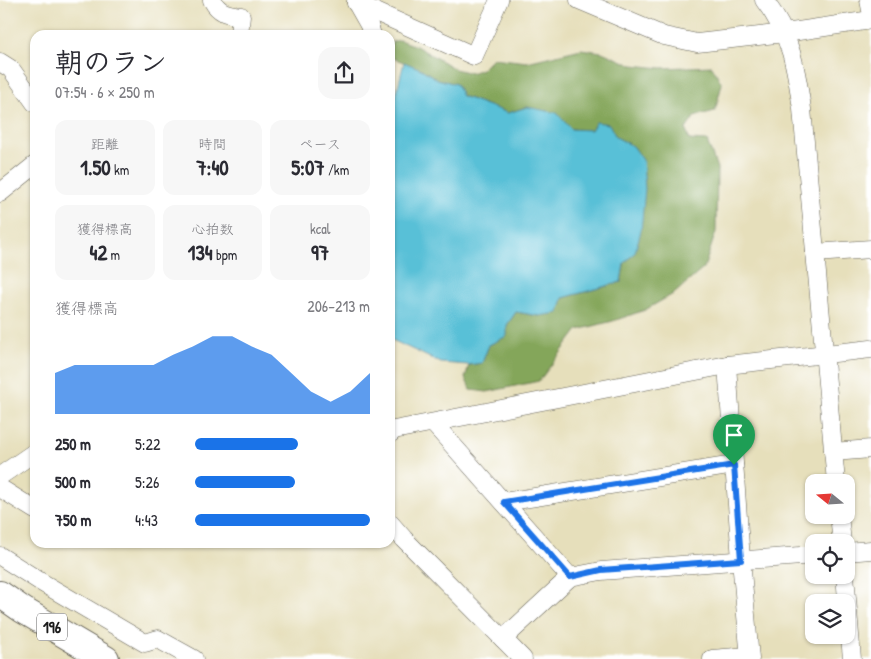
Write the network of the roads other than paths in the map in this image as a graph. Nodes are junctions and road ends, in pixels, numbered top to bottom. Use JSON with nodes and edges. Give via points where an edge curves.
{"nodes":[{"id":1,"x":212,"y":0,"type":"edge"},
{"id":2,"x":499,"y":0,"type":"edge"},
{"id":3,"x":579,"y":0,"type":"edge"},
{"id":4,"x":764,"y":0,"type":"edge"},
{"id":5,"x":869,"y":0,"type":"edge"},
{"id":6,"x":355,"y":1,"type":"edge"},
{"id":7,"x":871,"y":10,"type":"edge"},
{"id":8,"x":871,"y":20,"type":"edge"},
{"id":9,"x":240,"y":30,"type":"edge"},
{"id":10,"x":370,"y":30,"type":"edge"},
{"id":11,"x":785,"y":33,"type":"junction"},
{"id":12,"x":0,"y":62,"type":"edge"},
{"id":13,"x":30,"y":96,"type":"edge"},
{"id":14,"x":30,"y":169,"type":"edge"},
{"id":15,"x":0,"y":193,"type":"edge"},
{"id":16,"x":871,"y":249,"type":"edge"},
{"id":17,"x":815,"y":253,"type":"junction"},
{"id":18,"x":871,"y":349,"type":"edge"},
{"id":19,"x":824,"y":354,"type":"junction"},
{"id":20,"x":727,"y":365,"type":"junction"},
{"id":21,"x":433,"y":423,"type":"junction"},
{"id":22,"x":395,"y":430,"type":"edge"},
{"id":23,"x":871,"y":449,"type":"edge"},
{"id":24,"x":833,"y":452,"type":"junction"},
{"id":25,"x":30,"y":455,"type":"edge"},
{"id":26,"x":734,"y":465,"type":"junction"},
{"id":27,"x":835,"y":474,"type":"edge"},
{"id":28,"x":0,"y":476,"type":"edge"},
{"id":29,"x":0,"y":488,"type":"edge"},
{"id":30,"x":504,"y":502,"type":"junction"},
{"id":31,"x":30,"y":507,"type":"edge"},
{"id":32,"x":395,"y":529,"type":"edge"},
{"id":33,"x":871,"y":550,"type":"edge"},
{"id":34,"x":855,"y":551,"type":"edge"},
{"id":35,"x":805,"y":555,"type":"edge"},
{"id":36,"x":0,"y":556,"type":"edge"},
{"id":37,"x":741,"y":560,"type":"junction"},
{"id":38,"x":570,"y":577,"type":"junction"},
{"id":39,"x":846,"y":584,"type":"edge"},
{"id":40,"x":0,"y":594,"type":"edge"},
{"id":41,"x":503,"y":638,"type":"junction"},
{"id":42,"x":750,"y":657,"type":"edge"},
{"id":43,"x":106,"y":659,"type":"edge"},
{"id":44,"x":194,"y":659,"type":"edge"},
{"id":45,"x":522,"y":659,"type":"edge"},
{"id":46,"x":712,"y":659,"type":"edge"},
{"id":47,"x":852,"y":659,"type":"edge"}],
"edges":[{"from":1,"to":9,"type":"street","via":[[225,14],[241,16]]},
{"from":2,"to":6,"type":"street","via":[[474,56]]},
{"from":3,"to":11,"type":"street","via":[[683,42]]},
{"from":4,"to":11,"type":"street"},
{"from":5,"to":7,"type":"street"},
{"from":6,"to":10,"type":"street"},
{"from":8,"to":11,"type":"street"},
{"from":11,"to":17,"type":"street","via":[[796,67],[802,109]]},
{"from":12,"to":13,"type":"street","via":[[11,69]]},
{"from":14,"to":15,"type":"street"},
{"from":16,"to":17,"type":"street"},
{"from":17,"to":19,"type":"street"},
{"from":18,"to":19,"type":"street"},
{"from":19,"to":20,"type":"street"},
{"from":19,"to":24,"type":"street"},
{"from":20,"to":21,"type":"street"},
{"from":20,"to":26,"type":"street"},
{"from":21,"to":22,"type":"street"},
{"from":21,"to":30,"type":"street"},
{"from":23,"to":24,"type":"street"},
{"from":24,"to":27,"type":"street"},
{"from":25,"to":28,"type":"street"},
{"from":26,"to":30,"type":"street"},
{"from":26,"to":37,"type":"street"},
{"from":29,"to":31,"type":"street"},
{"from":30,"to":38,"type":"street"},
{"from":32,"to":41,"type":"street"},
{"from":33,"to":34,"type":"street"},
{"from":35,"to":37,"type":"street"},
{"from":36,"to":44,"type":"street","via":[[146,643],[158,639]]},
{"from":37,"to":38,"type":"street","via":[[601,570]]},
{"from":37,"to":42,"type":"street"},
{"from":38,"to":41,"type":"street"},
{"from":39,"to":47,"type":"street"},
{"from":40,"to":43,"type":"highway","number":"196"},
{"from":41,"to":45,"type":"street"},
{"from":42,"to":46,"type":"street"}]}
